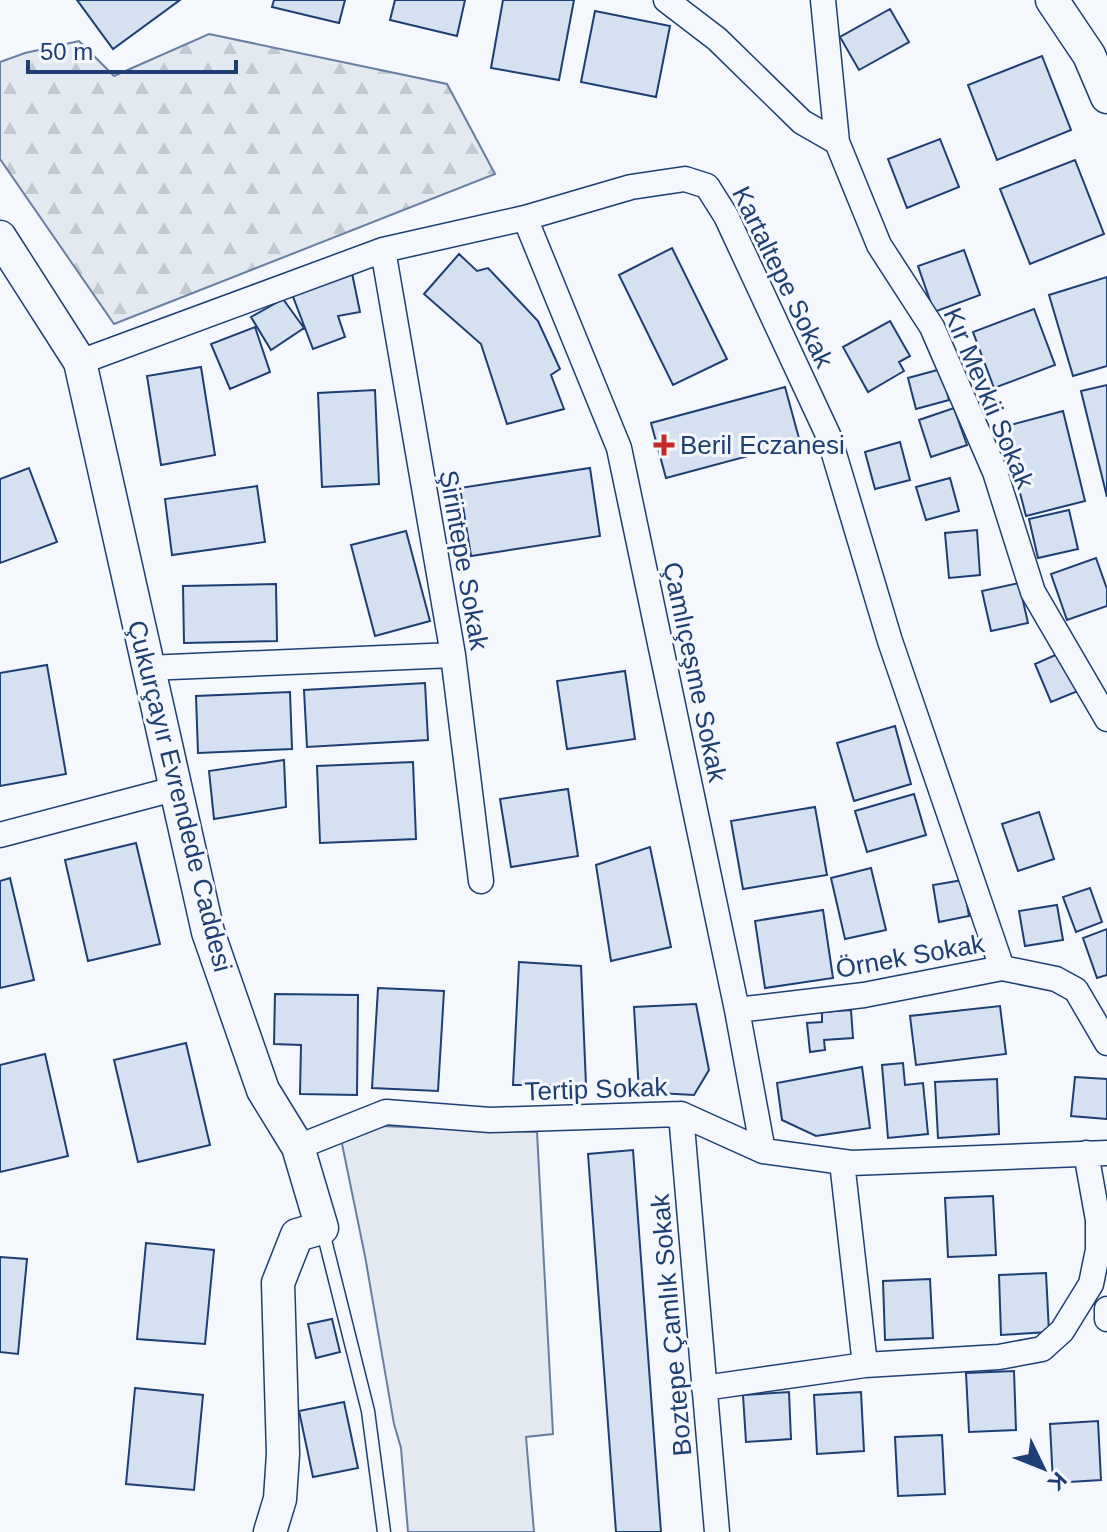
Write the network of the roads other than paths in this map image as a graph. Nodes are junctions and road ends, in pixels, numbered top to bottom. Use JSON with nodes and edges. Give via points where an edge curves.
{"nodes":[{"id":1,"x":666,"y":0,"type":"edge"},
{"id":2,"x":823,"y":0,"type":"edge"},
{"id":3,"x":1052,"y":0,"type":"edge"},
{"id":4,"x":1107,"y":97,"type":"edge"},
{"id":5,"x":837,"y":142,"type":"junction"},
{"id":6,"x":525,"y":218,"type":"junction"},
{"id":7,"x":0,"y":237,"type":"edge"},
{"id":8,"x":383,"y":250,"type":"junction"},
{"id":9,"x":80,"y":362,"type":"junction"},
{"id":10,"x":453,"y":655,"type":"junction"},
{"id":11,"x":147,"y":668,"type":"junction"},
{"id":12,"x":1107,"y":719,"type":"edge"},
{"id":13,"x":174,"y":789,"type":"junction"},
{"id":14,"x":0,"y":835,"type":"edge"},
{"id":15,"x":481,"y":881,"type":"dead end"},
{"id":16,"x":1002,"y":968,"type":"junction"},
{"id":17,"x":737,"y":1010,"type":"junction"},
{"id":18,"x":1107,"y":1043,"type":"edge"},
{"id":19,"x":681,"y":1114,"type":"junction"},
{"id":20,"x":298,"y":1147,"type":"junction"},
{"id":21,"x":763,"y":1151,"type":"junction"},
{"id":22,"x":1097,"y":1153,"type":"edge"},
{"id":23,"x":842,"y":1162,"type":"junction"},
{"id":24,"x":322,"y":1228,"type":"junction"},
{"id":25,"x":1098,"y":1250,"type":"junction"},
{"id":26,"x":1107,"y":1288,"type":"edge"},
{"id":27,"x":1107,"y":1309,"type":"edge"},
{"id":28,"x":1107,"y":1319,"type":"edge"},
{"id":29,"x":865,"y":1365,"type":"junction"},
{"id":30,"x":704,"y":1388,"type":"junction"},
{"id":31,"x":270,"y":1532,"type":"edge"},
{"id":32,"x":384,"y":1532,"type":"edge"},
{"id":33,"x":717,"y":1532,"type":"edge"}],
"edges":[{"from":1,"to":5,"type":"street","via":[[717,39],[802,122]]},
{"from":2,"to":5,"type":"street","name":"Kır Mevkii Sokak"},
{"from":3,"to":4,"type":"street","via":[[1089,55]]},
{"from":5,"to":12,"type":"street","name":"Kır Mevkii Sokak","via":[[879,245],[939,341],[995,472],[1033,592]]},
{"from":6,"to":8,"type":"street","name":"Kartaltepe Sokak"},
{"from":6,"to":16,"type":"street","name":"Kartaltepe Sokak","via":[[631,187],[685,179],[707,186],[829,437],[890,641]]},
{"from":6,"to":17,"type":"street","name":"Çamlıçeşme Sokak","via":[[619,448]]},
{"from":7,"to":9,"type":"street","name":"Çukurçayır Evrendede Caddesi"},
{"from":8,"to":9,"type":"street","name":"Kartaltepe Sokak"},
{"from":8,"to":10,"type":"street","name":"Şirintepe Sokak"},
{"from":9,"to":11,"type":"street","name":"Çukurçayır Evrendede Caddesi"},
{"from":10,"to":11,"type":"street"},
{"from":10,"to":15,"type":"street","name":"Şirintepe Sokak"},
{"from":11,"to":13,"type":"street","name":"Çukurçayır Evrendede Caddesi"},
{"from":13,"to":14,"type":"street"},
{"from":13,"to":20,"type":"street","name":"Çukurçayır Evrendede Caddesi","via":[[208,932],[263,1090]]},
{"from":16,"to":17,"type":"street","name":"Örnek Sokak","via":[[864,995]]},
{"from":16,"to":18,"type":"street","name":"Örnek Sokak","via":[[1056,979],[1076,990]]},
{"from":17,"to":21,"type":"street","name":"Çamlıçeşme Sokak"},
{"from":19,"to":20,"type":"street","name":"Tertip Sokak","via":[[490,1120],[386,1112]]},
{"from":19,"to":21,"type":"street","name":"Tertip Sokak"},
{"from":19,"to":30,"type":"street","name":"Boztepe Çamlık Sokak"},
{"from":20,"to":24,"type":"street","name":"Çukurçayır Evrendede Caddesi"},
{"from":21,"to":23,"type":"street","name":"Tertip Sokak"},
{"from":22,"to":23,"type":"street","name":"Tertip Sokak"},
{"from":22,"to":25,"type":"street","name":"Tertip Sokak"},
{"from":23,"to":29,"type":"street"},
{"from":24,"to":31,"type":"street","via":[[297,1235],[278,1283],[283,1454],[280,1499]]},
{"from":24,"to":32,"type":"lane","via":[[368,1411]]},
{"from":25,"to":26,"type":"street","name":"Tertip Sokak"},
{"from":25,"to":29,"type":"street","name":"Tertip Sokak","via":[[1091,1284],[1062,1331],[1042,1349],[999,1357]]},
{"from":27,"to":28,"type":"street"},
{"from":29,"to":30,"type":"street","name":"Tertip Sokak"},
{"from":30,"to":33,"type":"street","name":"Boztepe Çamlık Sokak"}]}
